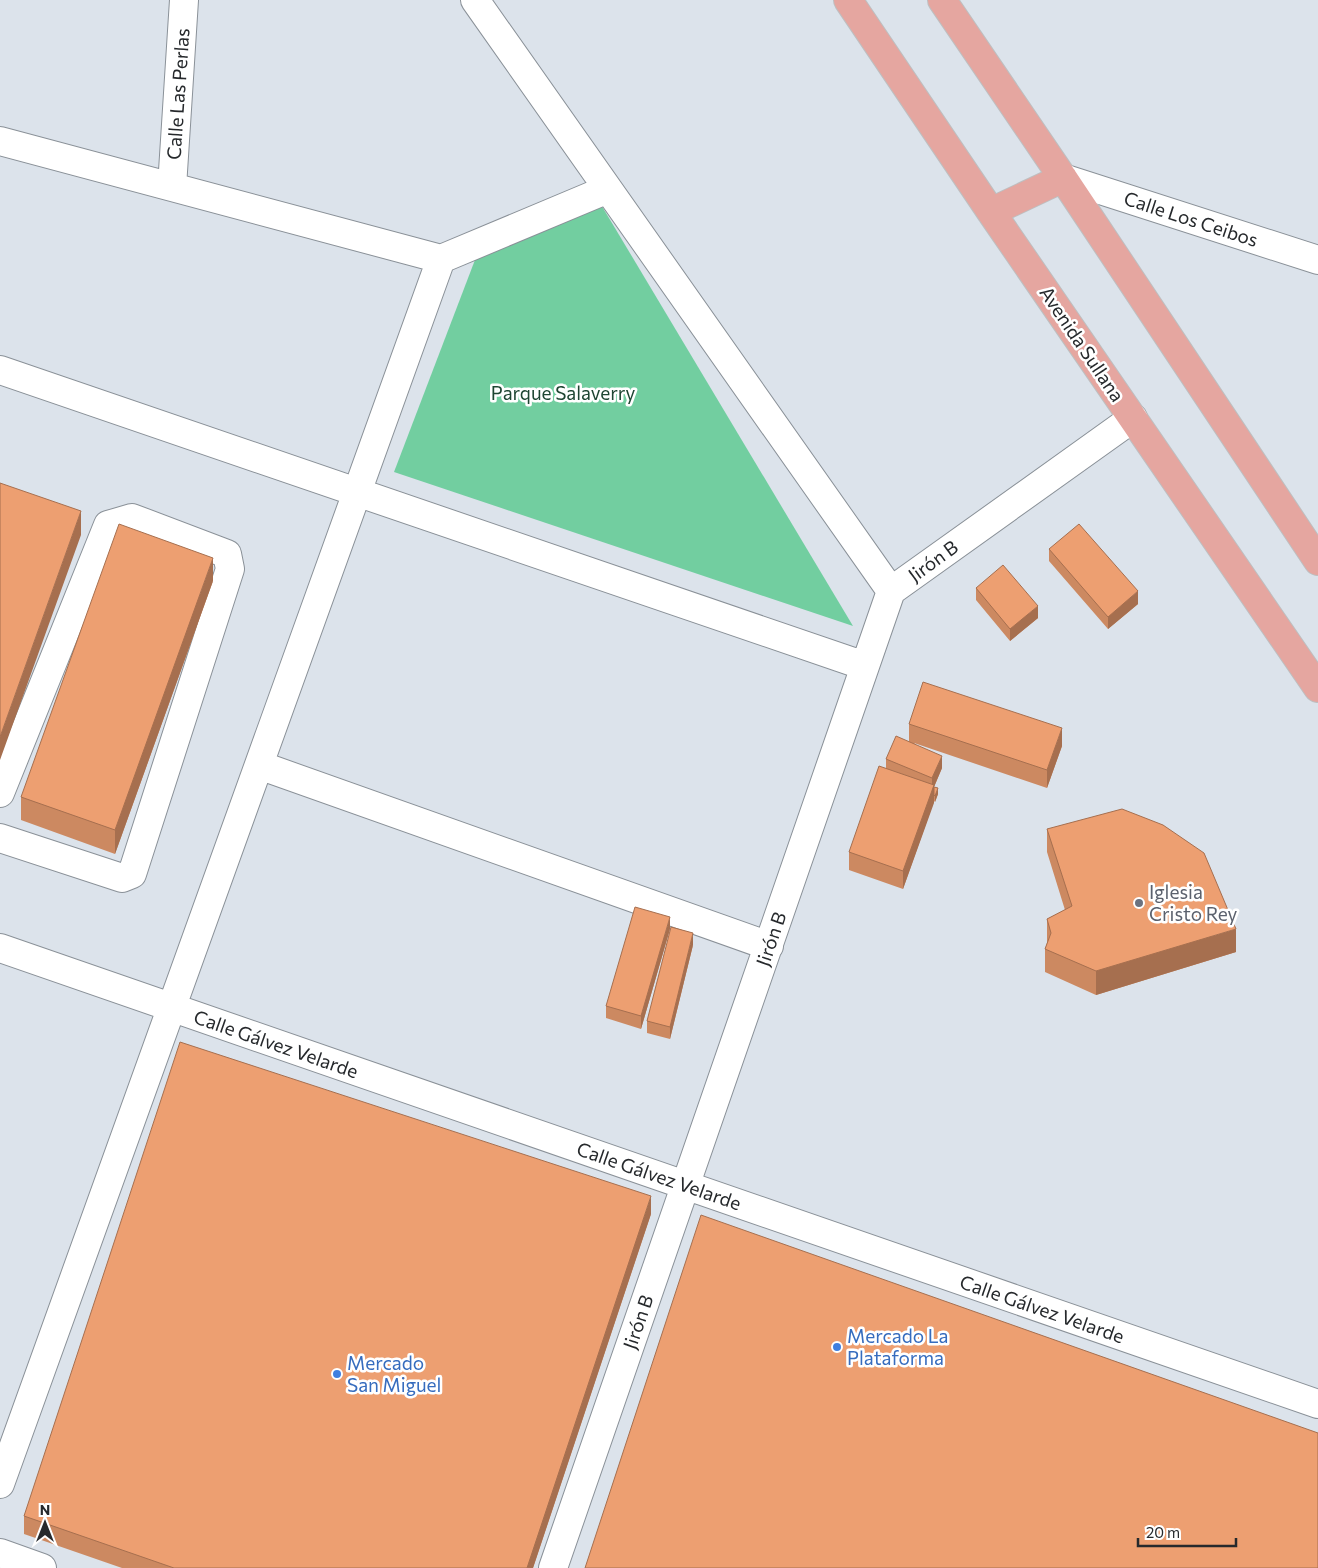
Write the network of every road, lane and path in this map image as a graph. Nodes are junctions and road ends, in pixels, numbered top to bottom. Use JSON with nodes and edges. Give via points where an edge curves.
{"nodes":[{"id":1,"x":184,"y":0,"type":"edge"},
{"id":2,"x":475,"y":0,"type":"edge"},
{"id":3,"x":848,"y":0,"type":"edge"},
{"id":4,"x":942,"y":0,"type":"edge"},
{"id":5,"x":0,"y":141,"type":"edge"},
{"id":6,"x":1063,"y":178,"type":"junction"},
{"id":7,"x":172,"y":187,"type":"junction"},
{"id":8,"x":608,"y":189,"type":"junction"},
{"id":9,"x":991,"y":212,"type":"junction"},
{"id":10,"x":441,"y":259,"type":"junction"},
{"id":11,"x":1318,"y":260,"type":"edge"},
{"id":12,"x":0,"y":370,"type":"edge"},
{"id":13,"x":1133,"y":418,"type":"junction"},
{"id":14,"x":358,"y":492,"type":"junction"},
{"id":15,"x":1318,"y":561,"type":"edge"},
{"id":16,"x":891,"y":591,"type":"junction"},
{"id":17,"x":865,"y":666,"type":"junction"},
{"id":18,"x":1318,"y":688,"type":"edge"},
{"id":19,"x":259,"y":765,"type":"junction"},
{"id":20,"x":0,"y":793,"type":"edge"},
{"id":21,"x":0,"y":838,"type":"edge"},
{"id":22,"x":768,"y":946,"type":"junction"},
{"id":23,"x":0,"y":948,"type":"edge"},
{"id":24,"x":172,"y":1008,"type":"junction"},
{"id":25,"x":686,"y":1185,"type":"junction"},
{"id":26,"x":1318,"y":1404,"type":"edge"},
{"id":27,"x":0,"y":1484,"type":"edge"},
{"id":28,"x":0,"y":1553,"type":"edge"},
{"id":29,"x":42,"y":1568,"type":"edge"},
{"id":30,"x":553,"y":1568,"type":"edge"}],
"edges":[{"from":1,"to":7,"type":"street","name":"Calle Las Perlas"},
{"from":2,"to":8,"type":"street"},
{"from":3,"to":9,"type":"main road","name":"Avenida Sullana"},
{"from":4,"to":6,"type":"main road"},
{"from":5,"to":7,"type":"street"},
{"from":6,"to":9,"type":"main road"},
{"from":6,"to":11,"type":"street","name":"Calle Los Ceibos"},
{"from":6,"to":15,"type":"main road"},
{"from":7,"to":10,"type":"street"},
{"from":8,"to":10,"type":"street"},
{"from":8,"to":16,"type":"street"},
{"from":9,"to":13,"type":"main road","name":"Avenida Sullana"},
{"from":10,"to":14,"type":"street"},
{"from":12,"to":14,"type":"street"},
{"from":13,"to":16,"type":"street","name":"Jirón B"},
{"from":13,"to":18,"type":"main road","name":"Avenida Sullana"},
{"from":14,"to":17,"type":"street"},
{"from":14,"to":19,"type":"street"},
{"from":16,"to":17,"type":"street","name":"Jirón B"},
{"from":17,"to":22,"type":"street","name":"Jirón B"},
{"from":19,"to":22,"type":"street"},
{"from":19,"to":24,"type":"street"},
{"from":20,"to":21,"type":"street","via":[[108,525],[132,518],[227,554],[230,569],[132,874],[122,878]]},
{"from":22,"to":25,"type":"street","name":"Jirón B"},
{"from":23,"to":24,"type":"street","name":"Calle Gálvez Velarde"},
{"from":24,"to":25,"type":"street","name":"Calle Gálvez Velarde"},
{"from":24,"to":27,"type":"street"},
{"from":25,"to":26,"type":"street","name":"Calle Gálvez Velarde"},
{"from":25,"to":30,"type":"street","name":"Jirón B"},
{"from":28,"to":29,"type":"street"}]}
